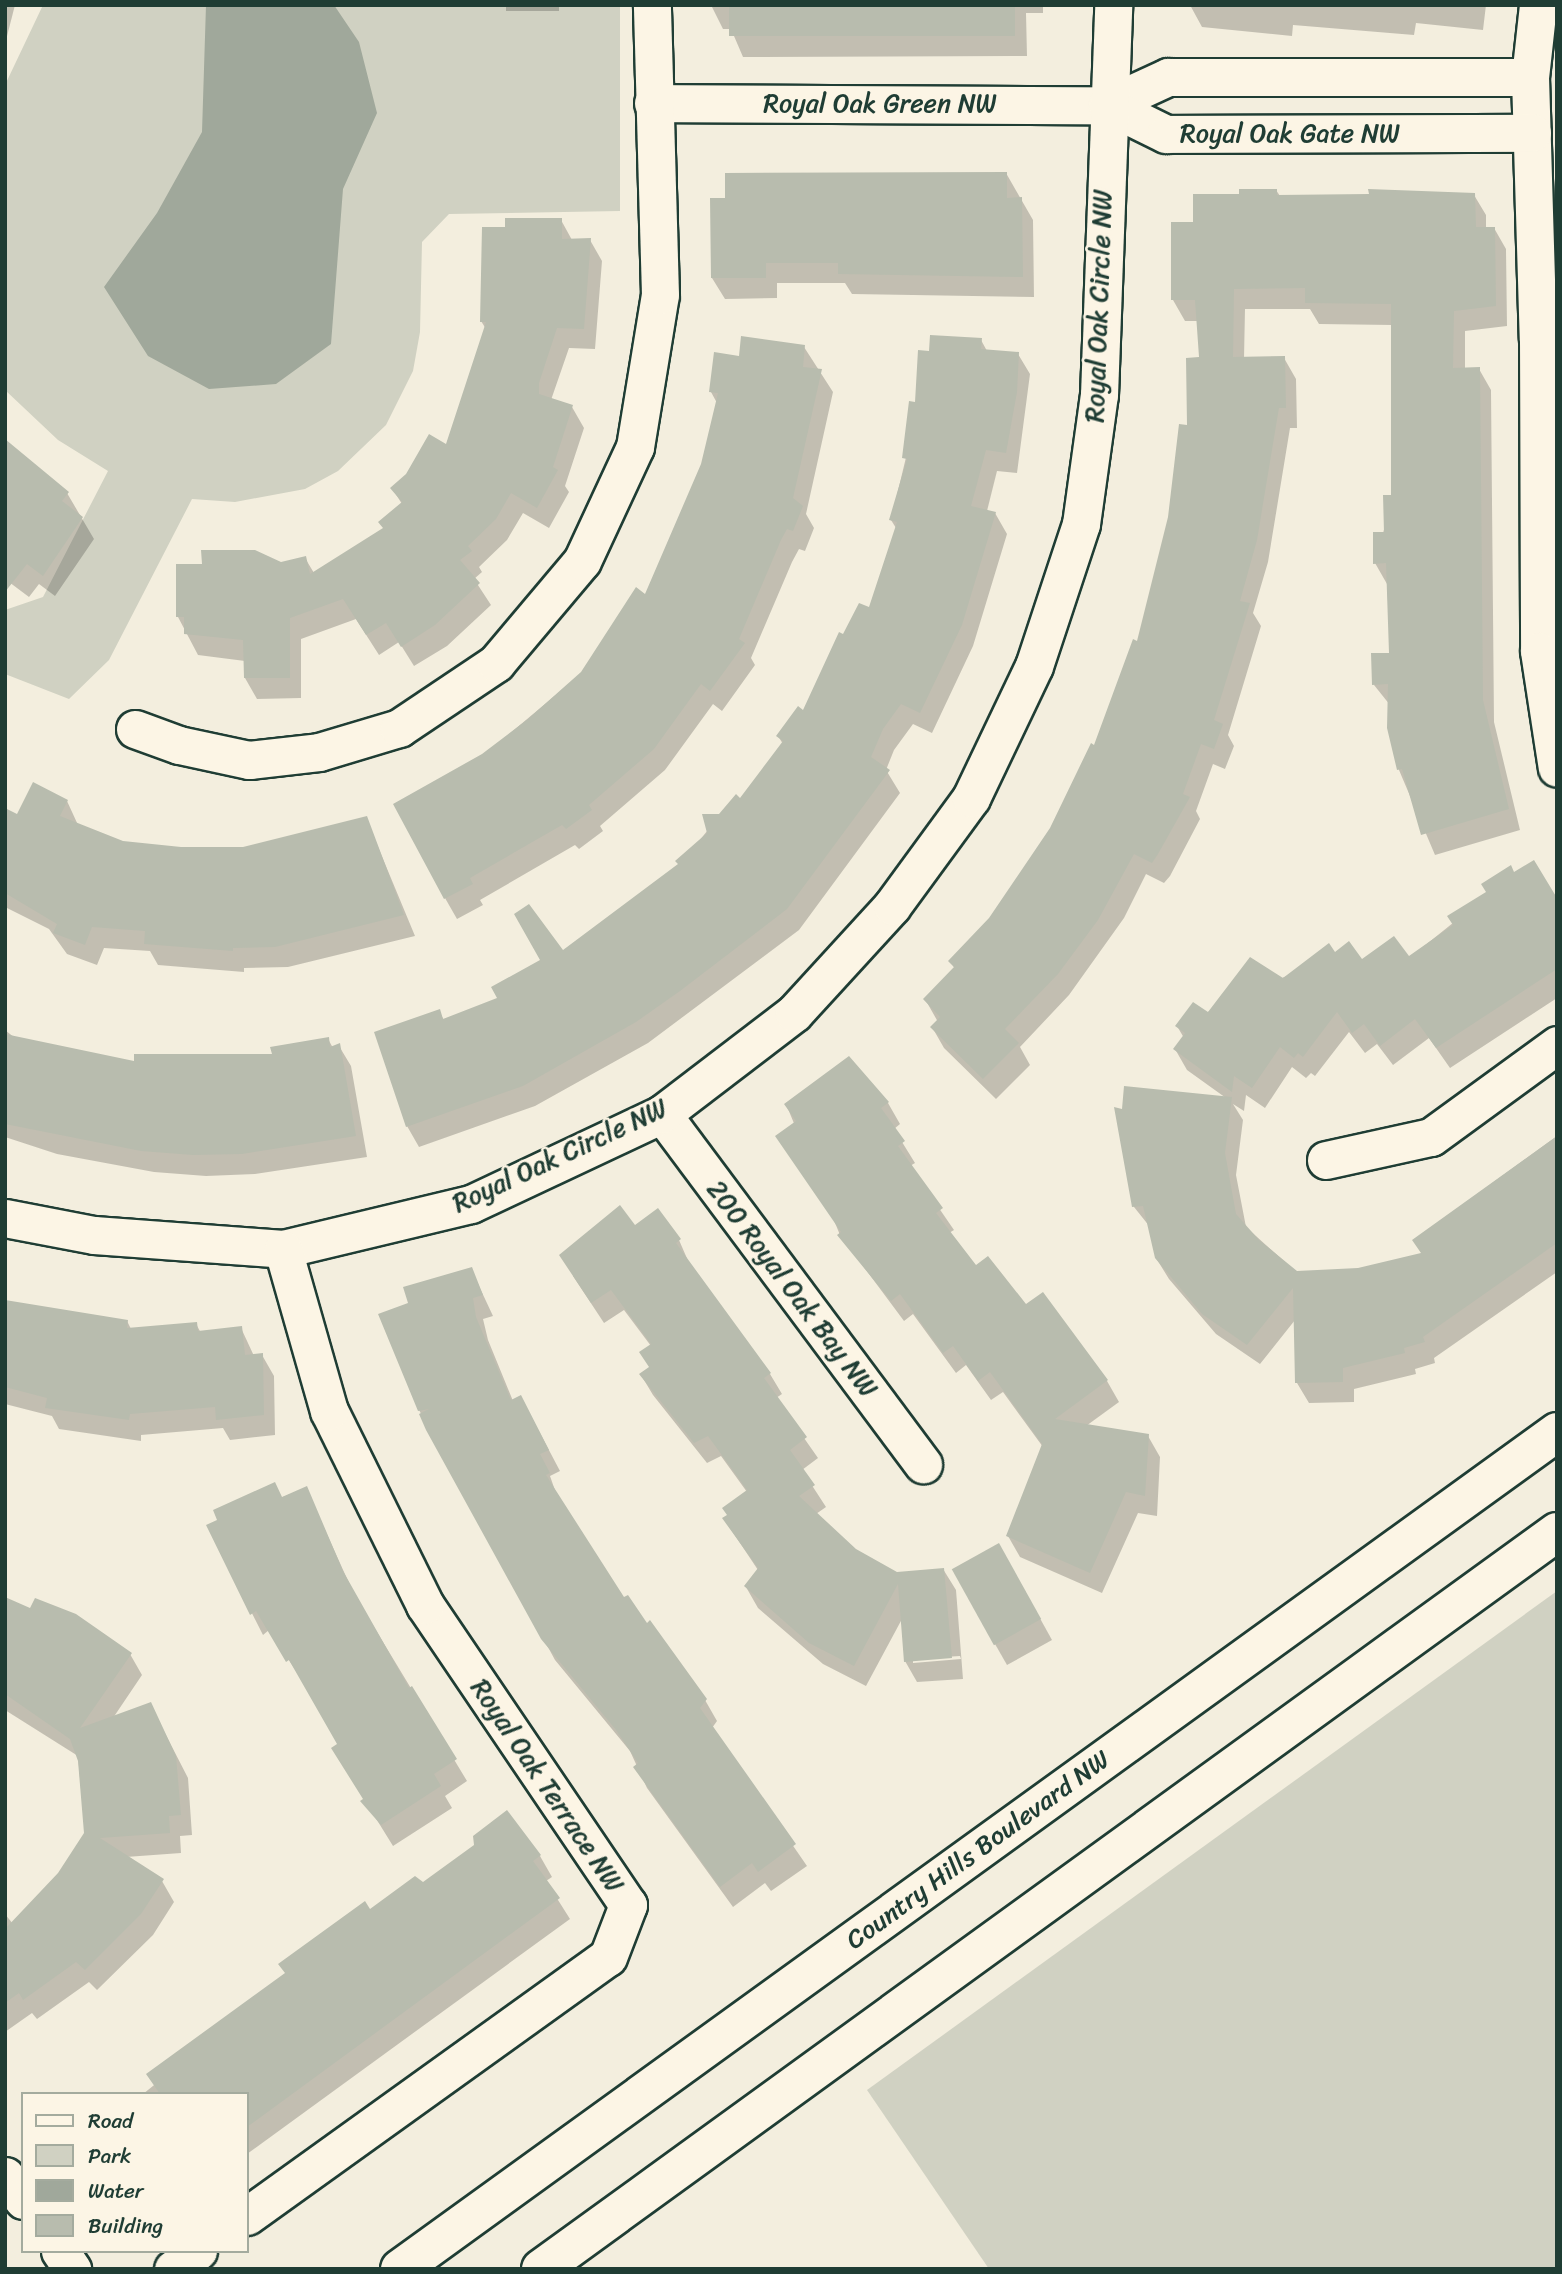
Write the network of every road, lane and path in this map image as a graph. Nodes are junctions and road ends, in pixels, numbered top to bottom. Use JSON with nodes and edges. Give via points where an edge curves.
{"nodes":[{"id":1,"x":652,"y":5,"type":"edge"},
{"id":2,"x":1113,"y":5,"type":"edge"},
{"id":3,"x":1538,"y":5,"type":"edge"},
{"id":4,"x":1530,"y":77,"type":"junction"},
{"id":5,"x":653,"y":103,"type":"junction"},
{"id":6,"x":1107,"y":105,"type":"junction"},
{"id":7,"x":1532,"y":133,"type":"junction"},
{"id":8,"x":135,"y":729,"type":"dead end"},
{"id":9,"x":1557,"y":768,"type":"edge"},
{"id":10,"x":1557,"y":1045,"type":"edge"},
{"id":11,"x":662,"y":1114,"type":"junction"},
{"id":12,"x":1326,"y":1160,"type":"dead end"},
{"id":13,"x":5,"y":1218,"type":"edge"},
{"id":14,"x":283,"y":1250,"type":"junction"},
{"id":15,"x":1557,"y":1432,"type":"edge"},
{"id":16,"x":923,"y":1464,"type":"dead end"},
{"id":17,"x":1557,"y":1532,"type":"edge"},
{"id":18,"x":5,"y":2176,"type":"edge"},
{"id":19,"x":21,"y":2197,"type":"edge"},
{"id":20,"x":248,"y":2215,"type":"edge"},
{"id":21,"x":61,"y":2253,"type":"edge"},
{"id":22,"x":195,"y":2253,"type":"edge"},
{"id":23,"x":72,"y":2269,"type":"edge"},
{"id":24,"x":173,"y":2269,"type":"edge"},
{"id":25,"x":400,"y":2269,"type":"edge"},
{"id":26,"x":541,"y":2269,"type":"edge"}],
"edges":[{"from":1,"to":5,"type":"street"},
{"from":2,"to":6,"type":"street","name":"Royal Oak Circle NW"},
{"from":3,"to":4,"type":"street"},
{"from":4,"to":6,"type":"street","via":[[1168,77]]},
{"from":4,"to":7,"type":"street"},
{"from":5,"to":6,"type":"street","name":"Royal Oak Green NW"},
{"from":5,"to":8,"type":"street","via":[[660,295],[635,447],[582,561],[496,663],[399,728],[319,752],[249,760],[179,745]]},
{"from":6,"to":7,"type":"street","name":"Royal Oak Gate NW","via":[[1166,134]]},
{"from":6,"to":11,"type":"street","name":"Royal Oak Circle NW","via":[[1099,395],[1081,524],[1034,666],[971,798],[892,906],[794,1013]]},
{"from":7,"to":9,"type":"street","via":[[1539,651]]},
{"from":10,"to":12,"type":"street","via":[[1431,1137]]},
{"from":11,"to":14,"type":"street","name":"Royal Oak Circle NW","via":[[471,1204]]},
{"from":11,"to":16,"type":"street","name":"200 Royal Oak Bay NW"},
{"from":13,"to":14,"type":"street","name":"Royal Oak Circle NW","via":[[94,1235]]},
{"from":14,"to":20,"type":"street","name":"Royal Oak Terrace NW","via":[[329,1411],[425,1605],[628,1905],[608,1957]]},
{"from":15,"to":25,"type":"main road","name":"Country Hills Boulevard NW"},
{"from":17,"to":26,"type":"main road"},
{"from":18,"to":19,"type":"street"},
{"from":21,"to":23,"type":"street"},
{"from":22,"to":24,"type":"street"}]}
